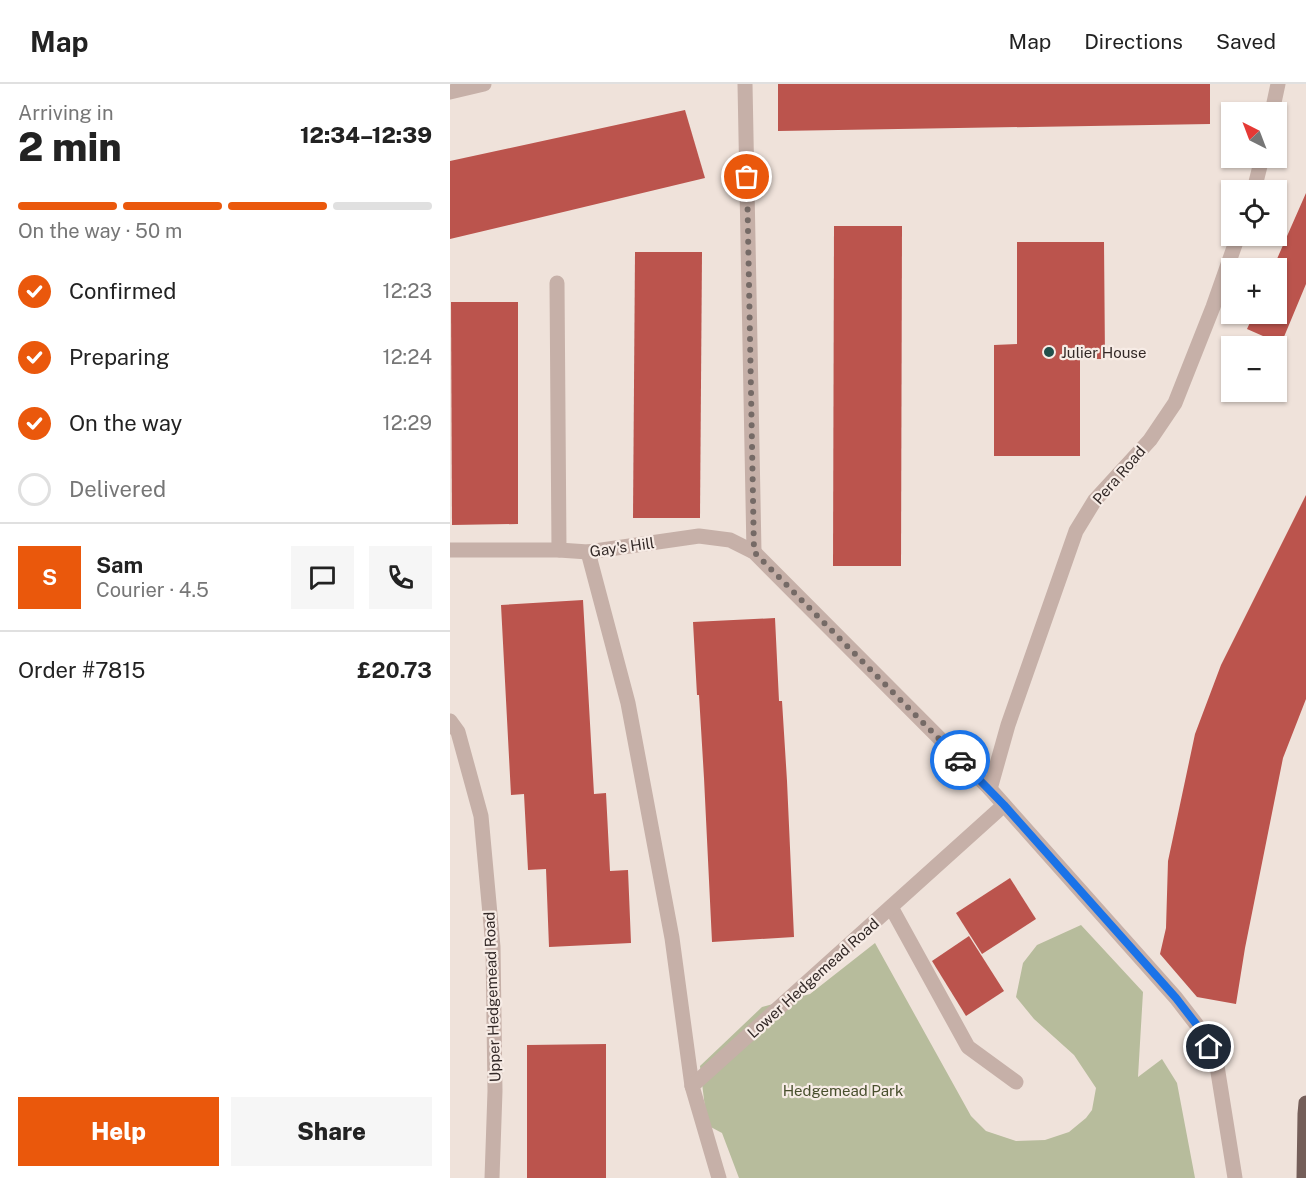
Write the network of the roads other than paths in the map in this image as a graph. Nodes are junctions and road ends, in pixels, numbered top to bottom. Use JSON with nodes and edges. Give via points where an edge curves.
{"nodes":[{"id":1,"x":484,"y":84,"type":"edge"},
{"id":2,"x":745,"y":84,"type":"edge"},
{"id":3,"x":1278,"y":84,"type":"edge"},
{"id":4,"x":450,"y":92,"type":"edge"},
{"id":5,"x":1274,"y":102,"type":"edge"},
{"id":6,"x":1234,"y":246,"type":"edge"},
{"id":7,"x":557,"y":283,"type":"dead end"},
{"id":8,"x":450,"y":550,"type":"edge"},
{"id":9,"x":559,"y":550,"type":"junction"},
{"id":10,"x":588,"y":552,"type":"junction"},
{"id":11,"x":754,"y":552,"type":"junction"},
{"id":12,"x":450,"y":721,"type":"edge"},
{"id":13,"x":990,"y":789,"type":"junction"},
{"id":14,"x":1004,"y":805,"type":"junction"},
{"id":15,"x":891,"y":907,"type":"junction"},
{"id":16,"x":1016,"y":1082,"type":"dead end"},
{"id":17,"x":692,"y":1086,"type":"junction"},
{"id":18,"x":1306,"y":1103,"type":"edge"},
{"id":19,"x":492,"y":1178,"type":"edge"},
{"id":20,"x":719,"y":1178,"type":"edge"},
{"id":21,"x":1236,"y":1178,"type":"edge"},
{"id":22,"x":1304,"y":1178,"type":"edge"}],
"edges":[{"from":1,"to":4,"type":"street"},
{"from":2,"to":11,"type":"street"},
{"from":3,"to":5,"type":"street"},
{"from":6,"to":13,"type":"street","name":"Pera Road","via":[[1175,403],[1150,440],[1095,500],[1076,531],[1008,725]]},
{"from":7,"to":9,"type":"street"},
{"from":8,"to":9,"type":"street","name":"Gay's Hill"},
{"from":9,"to":10,"type":"street","name":"Gay's Hill"},
{"from":10,"to":11,"type":"street","name":"Gay's Hill","via":[[699,536],[730,540]]},
{"from":10,"to":17,"type":"street","via":[[628,703],[672,938]]},
{"from":11,"to":13,"type":"street"},
{"from":12,"to":19,"type":"street","name":"Upper Hedgemead Road","via":[[458,732],[481,816],[493,947]]},
{"from":13,"to":14,"type":"street"},
{"from":14,"to":15,"type":"street","name":"Lower Hedgemead Road"},
{"from":14,"to":21,"type":"street","via":[[1200,1029],[1217,1066]]},
{"from":15,"to":16,"type":"street","via":[[968,1047]]},
{"from":15,"to":17,"type":"street","name":"Lower Hedgemead Road"},
{"from":17,"to":20,"type":"street"},
{"from":18,"to":22,"type":"main road"}]}
